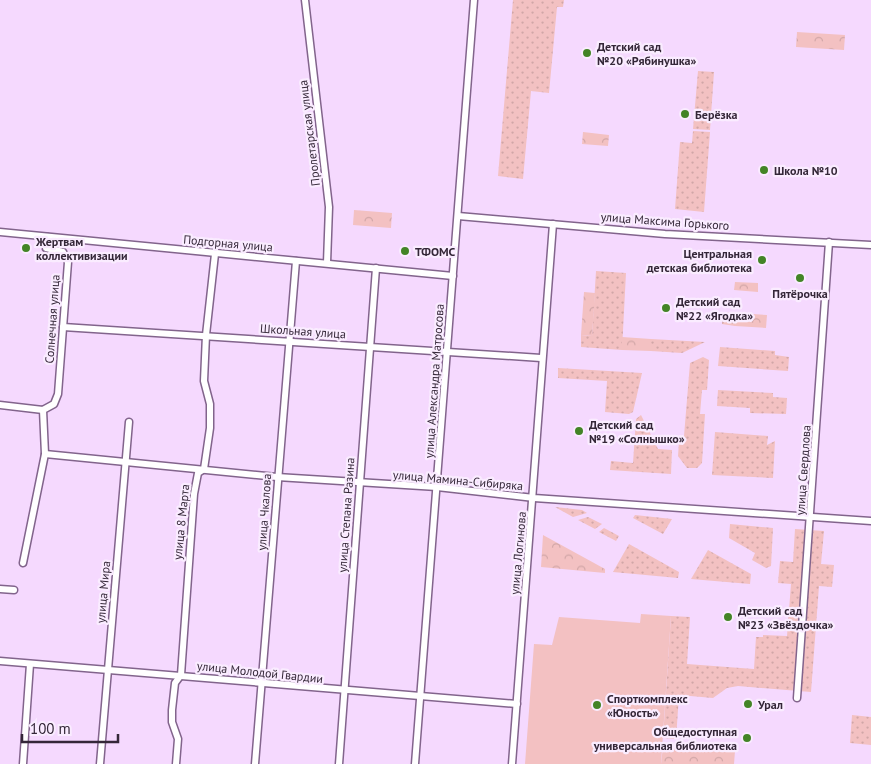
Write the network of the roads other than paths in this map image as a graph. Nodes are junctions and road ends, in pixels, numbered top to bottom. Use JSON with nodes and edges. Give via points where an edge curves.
{"nodes":[{"id":1,"x":305,"y":0,"type":"edge"},
{"id":2,"x":474,"y":0,"type":"edge"},
{"id":3,"x":458,"y":216,"type":"junction"},
{"id":4,"x":553,"y":224,"type":"junction"},
{"id":5,"x":0,"y":232,"type":"edge"},
{"id":6,"x":48,"y":237,"type":"junction"},
{"id":7,"x":829,"y":242,"type":"junction"},
{"id":8,"x":871,"y":245,"type":"edge"},
{"id":9,"x":215,"y":254,"type":"junction"},
{"id":10,"x":296,"y":261,"type":"junction"},
{"id":11,"x":327,"y":263,"type":"junction"},
{"id":12,"x":376,"y":268,"type":"junction"},
{"id":13,"x":453,"y":276,"type":"junction"},
{"id":14,"x":63,"y":327,"type":"junction"},
{"id":15,"x":206,"y":335,"type":"junction"},
{"id":16,"x":289,"y":342,"type":"junction"},
{"id":17,"x":370,"y":348,"type":"junction"},
{"id":18,"x":446,"y":352,"type":"junction"},
{"id":19,"x":541,"y":358,"type":"junction"},
{"id":20,"x":0,"y":405,"type":"edge"},
{"id":21,"x":43,"y":410,"type":"junction"},
{"id":22,"x":129,"y":422,"type":"dead end"},
{"id":23,"x":45,"y":454,"type":"junction"},
{"id":24,"x":124,"y":460,"type":"junction"},
{"id":25,"x":204,"y":469,"type":"junction"},
{"id":26,"x":277,"y":477,"type":"junction"},
{"id":27,"x":360,"y":483,"type":"junction"},
{"id":28,"x":437,"y":487,"type":"junction"},
{"id":29,"x":534,"y":498,"type":"junction"},
{"id":30,"x":811,"y":517,"type":"junction"},
{"id":31,"x":871,"y":521,"type":"edge"},
{"id":32,"x":22,"y":563,"type":"dead end"},
{"id":33,"x":0,"y":589,"type":"edge"},
{"id":34,"x":14,"y":590,"type":"dead end"},
{"id":35,"x":0,"y":661,"type":"edge"},
{"id":36,"x":30,"y":664,"type":"junction"},
{"id":37,"x":108,"y":670,"type":"junction"},
{"id":38,"x":181,"y":675,"type":"junction"},
{"id":39,"x":262,"y":684,"type":"junction"},
{"id":40,"x":345,"y":691,"type":"junction"},
{"id":41,"x":421,"y":696,"type":"junction"},
{"id":42,"x":797,"y":698,"type":"dead end"},
{"id":43,"x":517,"y":704,"type":"junction"},
{"id":44,"x":23,"y":764,"type":"edge"},
{"id":45,"x":100,"y":764,"type":"edge"},
{"id":46,"x":176,"y":764,"type":"edge"},
{"id":47,"x":255,"y":764,"type":"edge"},
{"id":48,"x":339,"y":764,"type":"edge"},
{"id":49,"x":415,"y":764,"type":"edge"},
{"id":50,"x":512,"y":764,"type":"edge"}],
"edges":[{"from":1,"to":11,"type":"street","name":"Пролетарская улица","via":[[329,207]]},
{"from":2,"to":3,"type":"street","name":"улица Александра Матросова"},
{"from":3,"to":4,"type":"street","name":"улица Максима Горького"},
{"from":3,"to":13,"type":"street","name":"улица Александра Матросова"},
{"from":4,"to":7,"type":"street","name":"улица Максима Горького","via":[[665,234]]},
{"from":4,"to":19,"type":"street","name":"улица Логинова"},
{"from":5,"to":6,"type":"street","name":"Подгорная улица"},
{"from":6,"to":9,"type":"street","name":"Подгорная улица"},
{"from":6,"to":14,"type":"street","name":"Солнечная улица","via":[[46,248],[63,252],[68,262]]},
{"from":7,"to":8,"type":"street","name":"улица Максима Горького"},
{"from":7,"to":30,"type":"street","name":"улица Свердлова"},
{"from":9,"to":10,"type":"street","name":"Подгорная улица"},
{"from":9,"to":15,"type":"street","name":"улица 8 Марта"},
{"from":10,"to":11,"type":"street","name":"Подгорная улица"},
{"from":10,"to":16,"type":"street","name":"улица Чкалова"},
{"from":11,"to":12,"type":"street","name":"Подгорная улица"},
{"from":12,"to":13,"type":"street","name":"Подгорная улица"},
{"from":12,"to":17,"type":"street","name":"улица Степана Разина"},
{"from":13,"to":18,"type":"street","name":"улица Александра Матросова"},
{"from":14,"to":15,"type":"street","name":"Школьная улица"},
{"from":14,"to":21,"type":"street","name":"Солнечная улица","via":[[58,394],[54,404]]},
{"from":15,"to":16,"type":"street","name":"Школьная улица"},
{"from":15,"to":25,"type":"street","name":"улица 8 Марта","via":[[204,381],[210,404],[210,428]]},
{"from":16,"to":17,"type":"street","name":"Школьная улица"},
{"from":16,"to":26,"type":"street","name":"улица Чкалова"},
{"from":17,"to":18,"type":"street","name":"Школьная улица"},
{"from":17,"to":27,"type":"street","name":"улица Степана Разина"},
{"from":18,"to":19,"type":"street","name":"Школьная улица"},
{"from":18,"to":28,"type":"street","name":"улица Александра Матросова"},
{"from":19,"to":29,"type":"street","name":"улица Логинова"},
{"from":20,"to":21,"type":"street"},
{"from":21,"to":23,"type":"street"},
{"from":22,"to":24,"type":"street","name":"улица Мира"},
{"from":23,"to":24,"type":"street","name":"улица Мамина-Сибиряка"},
{"from":23,"to":32,"type":"street"},
{"from":24,"to":25,"type":"street","name":"улица Мамина-Сибиряка"},
{"from":24,"to":37,"type":"street","name":"улица Мира"},
{"from":25,"to":26,"type":"street","name":"улица Мамина-Сибиряка"},
{"from":25,"to":38,"type":"street","name":"улица 8 Марта","via":[[198,473],[194,494]]},
{"from":26,"to":27,"type":"street","name":"улица Мамина-Сибиряка"},
{"from":26,"to":39,"type":"street","name":"улица Чкалова"},
{"from":27,"to":28,"type":"street","name":"улица Мамина-Сибиряка"},
{"from":27,"to":40,"type":"street","name":"улица Степана Разина"},
{"from":28,"to":29,"type":"street","name":"улица Мамина-Сибиряка"},
{"from":28,"to":41,"type":"street","name":"улица Александра Матросова"},
{"from":29,"to":30,"type":"street","name":"улица Мамина-Сибиряка"},
{"from":29,"to":43,"type":"street","name":"улица Логинова"},
{"from":30,"to":31,"type":"street","name":"улица Мамина-Сибиряка"},
{"from":30,"to":42,"type":"street","name":"улица Свердлова"},
{"from":33,"to":34,"type":"street"},
{"from":35,"to":36,"type":"street","name":"улица Молодой Гвардии"},
{"from":36,"to":37,"type":"street","name":"улица Молодой Гвардии"},
{"from":36,"to":44,"type":"street"},
{"from":37,"to":38,"type":"street","name":"улица Молодой Гвардии"},
{"from":37,"to":45,"type":"street","name":"улица Мира"},
{"from":38,"to":39,"type":"street","name":"улица Молодой Гвардии"},
{"from":38,"to":46,"type":"street","name":"улица 8 Марта","via":[[175,683],[172,710],[178,739]]},
{"from":39,"to":40,"type":"street","name":"улица Молодой Гвардии"},
{"from":39,"to":47,"type":"street","name":"улица Чкалова"},
{"from":40,"to":41,"type":"street","name":"улица Молодой Гвардии"},
{"from":40,"to":48,"type":"street","name":"улица Степана Разина"},
{"from":41,"to":43,"type":"street","name":"улица Молодой Гвардии"},
{"from":41,"to":49,"type":"street","name":"улица Александра Матросова"},
{"from":43,"to":50,"type":"street","name":"улица Логинова"}]}
